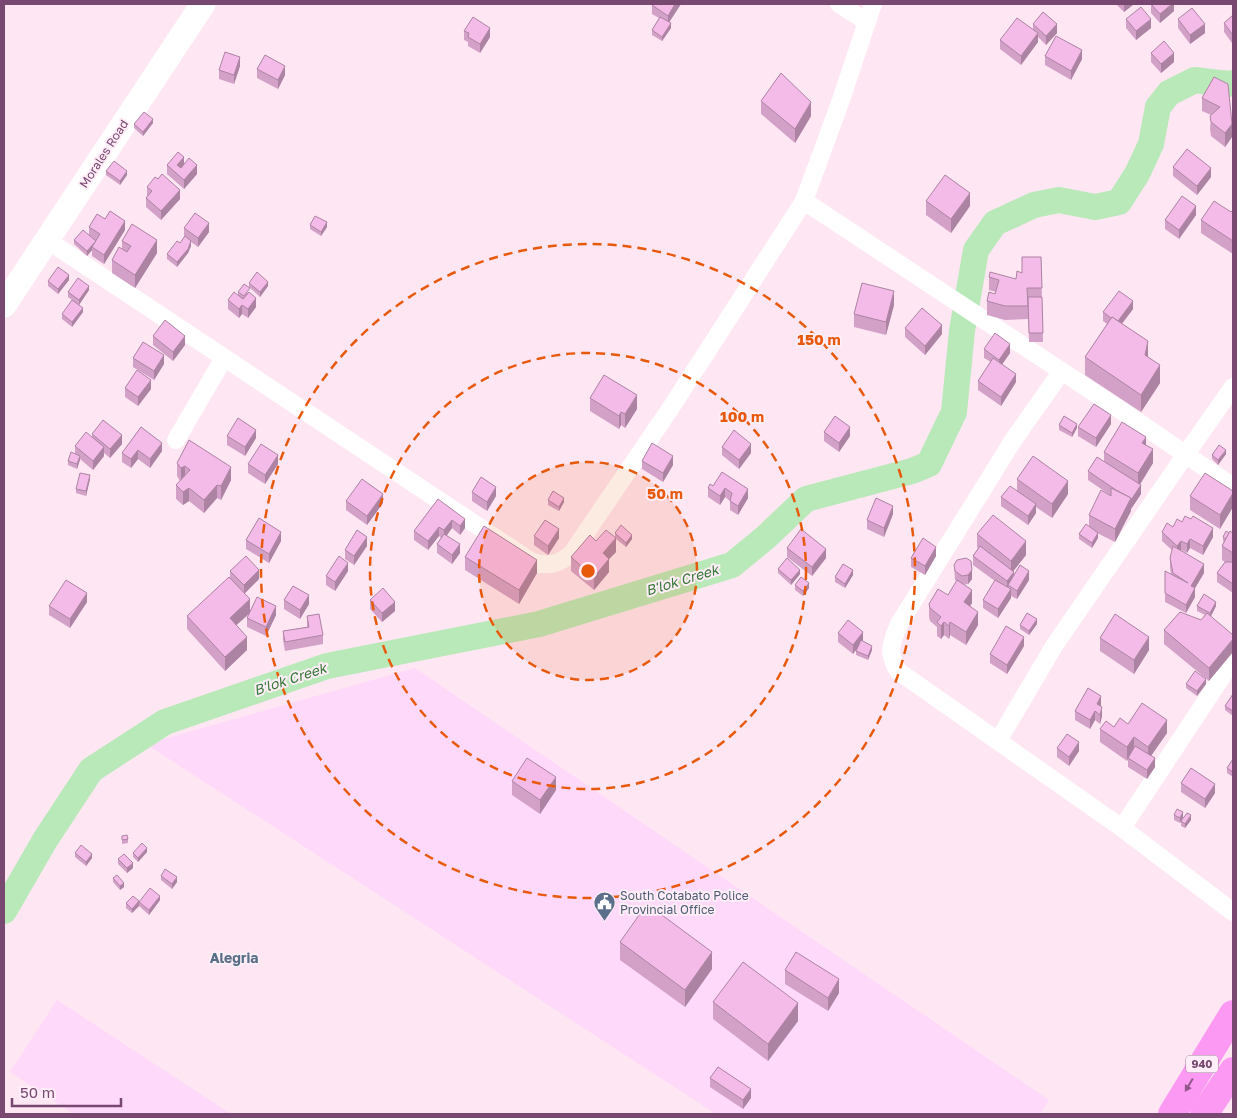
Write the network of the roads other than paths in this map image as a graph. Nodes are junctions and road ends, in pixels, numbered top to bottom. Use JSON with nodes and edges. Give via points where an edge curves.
{"nodes":[{"id":1,"x":203,"y":4,"type":"edge"},
{"id":2,"x":840,"y":4,"type":"edge"},
{"id":3,"x":873,"y":4,"type":"edge"},
{"id":4,"x":868,"y":22,"type":"junction"},
{"id":5,"x":804,"y":201,"type":"junction"},
{"id":6,"x":47,"y":240,"type":"junction"},
{"id":7,"x":4,"y":305,"type":"edge"},
{"id":8,"x":224,"y":358,"type":"junction"},
{"id":9,"x":1062,"y":372,"type":"junction"},
{"id":10,"x":1233,"y":387,"type":"edge"},
{"id":11,"x":176,"y":440,"type":"dead end"},
{"id":12,"x":1186,"y":454,"type":"junction"},
{"id":13,"x":1233,"y":487,"type":"edge"},
{"id":14,"x":1233,"y":660,"type":"edge"},
{"id":15,"x":998,"y":741,"type":"junction"},
{"id":16,"x":1122,"y":828,"type":"junction"},
{"id":17,"x":1233,"y":912,"type":"edge"},
{"id":18,"x":1233,"y":1014,"type":"edge"},
{"id":19,"x":1233,"y":1071,"type":"edge"},
{"id":20,"x":1172,"y":1114,"type":"edge"},
{"id":21,"x":1204,"y":1114,"type":"edge"}],
"edges":[{"from":1,"to":6,"type":"street","name":"Morales Road"},
{"from":2,"to":4,"type":"street"},
{"from":3,"to":4,"type":"street"},
{"from":4,"to":5,"type":"street"},
{"from":5,"to":8,"type":"street","via":[[572,553],[554,565],[532,562]]},
{"from":5,"to":9,"type":"street"},
{"from":6,"to":7,"type":"street","name":"Morales Road"},
{"from":6,"to":8,"type":"street"},
{"from":8,"to":11,"type":"street"},
{"from":9,"to":12,"type":"street"},
{"from":9,"to":15,"type":"street","via":[[1014,440],[899,624],[891,643],[891,655],[898,671]]},
{"from":10,"to":12,"type":"street"},
{"from":12,"to":13,"type":"street"},
{"from":12,"to":15,"type":"street","via":[[1054,646]]},
{"from":14,"to":16,"type":"street"},
{"from":15,"to":16,"type":"street"},
{"from":16,"to":17,"type":"street"},
{"from":18,"to":20,"type":"highway","number":"940","one_way":true},
{"from":19,"to":21,"type":"highway","number":"940"}]}
